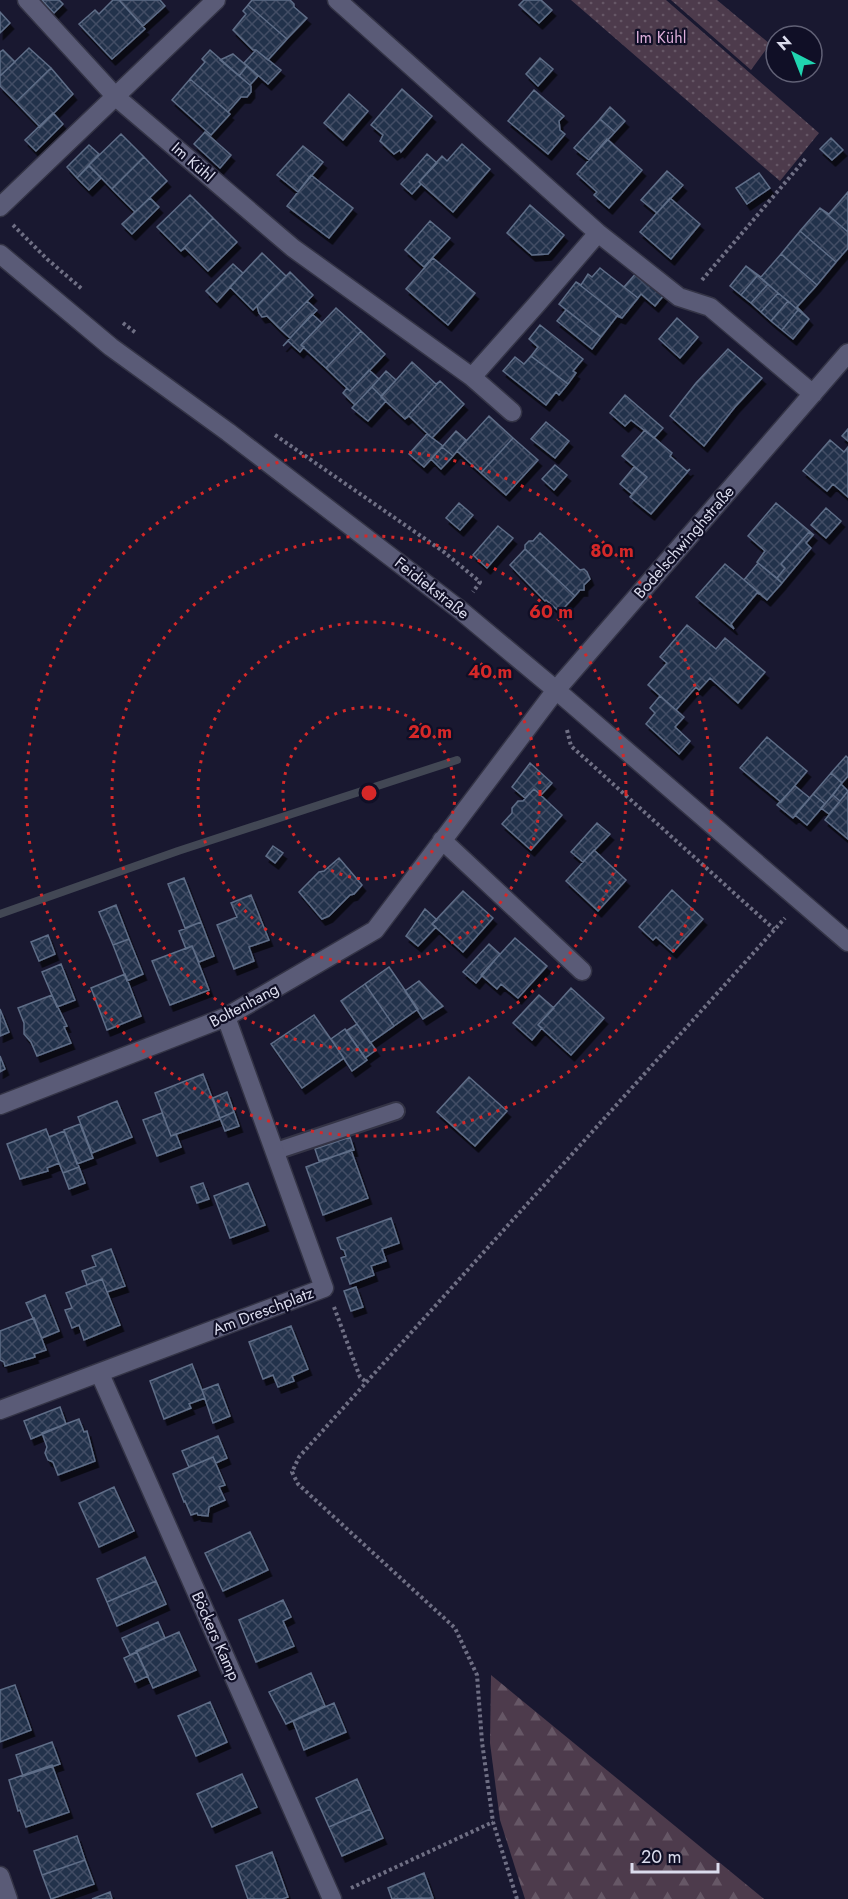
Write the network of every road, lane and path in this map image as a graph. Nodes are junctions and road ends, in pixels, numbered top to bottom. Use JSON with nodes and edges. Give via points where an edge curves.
{"nodes":[{"id":1,"x":27,"y":0,"type":"edge"},
{"id":2,"x":216,"y":0,"type":"edge"},
{"id":3,"x":336,"y":0,"type":"edge"},
{"id":4,"x":116,"y":97,"type":"junction"},
{"id":5,"x":807,"y":157,"type":"dead end"},
{"id":6,"x":4,"y":213,"type":"edge"},
{"id":7,"x":598,"y":233,"type":"junction"},
{"id":8,"x":0,"y":254,"type":"edge"},
{"id":9,"x":90,"y":296,"type":"dead end"},
{"id":10,"x":682,"y":298,"type":"junction"},
{"id":11,"x":116,"y":318,"type":"dead end"},
{"id":12,"x":144,"y":339,"type":"dead end"},
{"id":13,"x":848,"y":353,"type":"edge"},
{"id":14,"x":472,"y":377,"type":"junction"},
{"id":15,"x":813,"y":394,"type":"junction"},
{"id":16,"x":512,"y":412,"type":"dead end"},
{"id":17,"x":267,"y":430,"type":"dead end"},
{"id":18,"x":460,"y":610,"type":"junction"},
{"id":19,"x":556,"y":690,"type":"junction"},
{"id":20,"x":442,"y":840,"type":"junction"},
{"id":21,"x":848,"y":942,"type":"edge"},
{"id":22,"x":582,"y":971,"type":"dead end"},
{"id":23,"x":226,"y":1017,"type":"junction"},
{"id":24,"x":0,"y":1105,"type":"edge"},
{"id":25,"x":396,"y":1111,"type":"dead end"},
{"id":26,"x":276,"y":1151,"type":"junction"},
{"id":27,"x":324,"y":1288,"type":"junction"},
{"id":28,"x":100,"y":1374,"type":"junction"},
{"id":29,"x":366,"y":1383,"type":"junction"},
{"id":30,"x":0,"y":1410,"type":"edge"},
{"id":31,"x":493,"y":1822,"type":"junction"},
{"id":32,"x":0,"y":1876,"type":"edge"},
{"id":33,"x":332,"y":1898,"type":"edge"},
{"id":34,"x":8,"y":1899,"type":"edge"},
{"id":35,"x":517,"y":1899,"type":"edge"}],
"edges":[{"from":1,"to":4,"type":"street","name":"Im Kühl"},
{"from":2,"to":4,"type":"street"},
{"from":3,"to":7,"type":"street"},
{"from":4,"to":6,"type":"street"},
{"from":4,"to":14,"type":"street","name":"Im Kühl","via":[[293,248]]},
{"from":5,"to":10,"type":"path"},
{"from":6,"to":9,"type":"path","via":[[47,259]]},
{"from":7,"to":10,"type":"street"},
{"from":7,"to":14,"type":"street"},
{"from":8,"to":18,"type":"street","name":"Feidiekstraße","via":[[111,347]]},
{"from":10,"to":15,"type":"street","via":[[710,307]]},
{"from":11,"to":12,"type":"path"},
{"from":13,"to":15,"type":"street","name":"Bodelschwinghstraße"},
{"from":14,"to":16,"type":"street","name":"Im Kühl"},
{"from":15,"to":19,"type":"street","name":"Bodelschwinghstraße"},
{"from":17,"to":18,"type":"path","via":[[444,552],[480,582]]},
{"from":18,"to":19,"type":"street","name":"Feidiekstraße"},
{"from":19,"to":20,"type":"street","name":"Boltenhang"},
{"from":19,"to":21,"type":"street","name":"Feidiekstraße"},
{"from":19,"to":29,"type":"path","via":[[571,746],[774,929]]},
{"from":20,"to":22,"type":"street"},
{"from":20,"to":23,"type":"street","name":"Boltenhang","via":[[375,930]]},
{"from":23,"to":24,"type":"street","name":"Boltenhang"},
{"from":23,"to":26,"type":"street","name":"Am Dreschplatz"},
{"from":25,"to":26,"type":"lane"},
{"from":26,"to":27,"type":"street","name":"Am Dreschplatz"},
{"from":27,"to":28,"type":"street","name":"Am Dreschplatz"},
{"from":27,"to":29,"type":"path","via":[[360,1377]]},
{"from":28,"to":30,"type":"street","name":"Am Dreschplatz"},
{"from":28,"to":33,"type":"street","name":"Böckers Kamp"},
{"from":29,"to":31,"type":"path","via":[[299,1457],[292,1472],[298,1484],[455,1628],[477,1675]]},
{"from":31,"to":33,"type":"path"},
{"from":31,"to":35,"type":"path"},
{"from":32,"to":34,"type":"street"}]}
